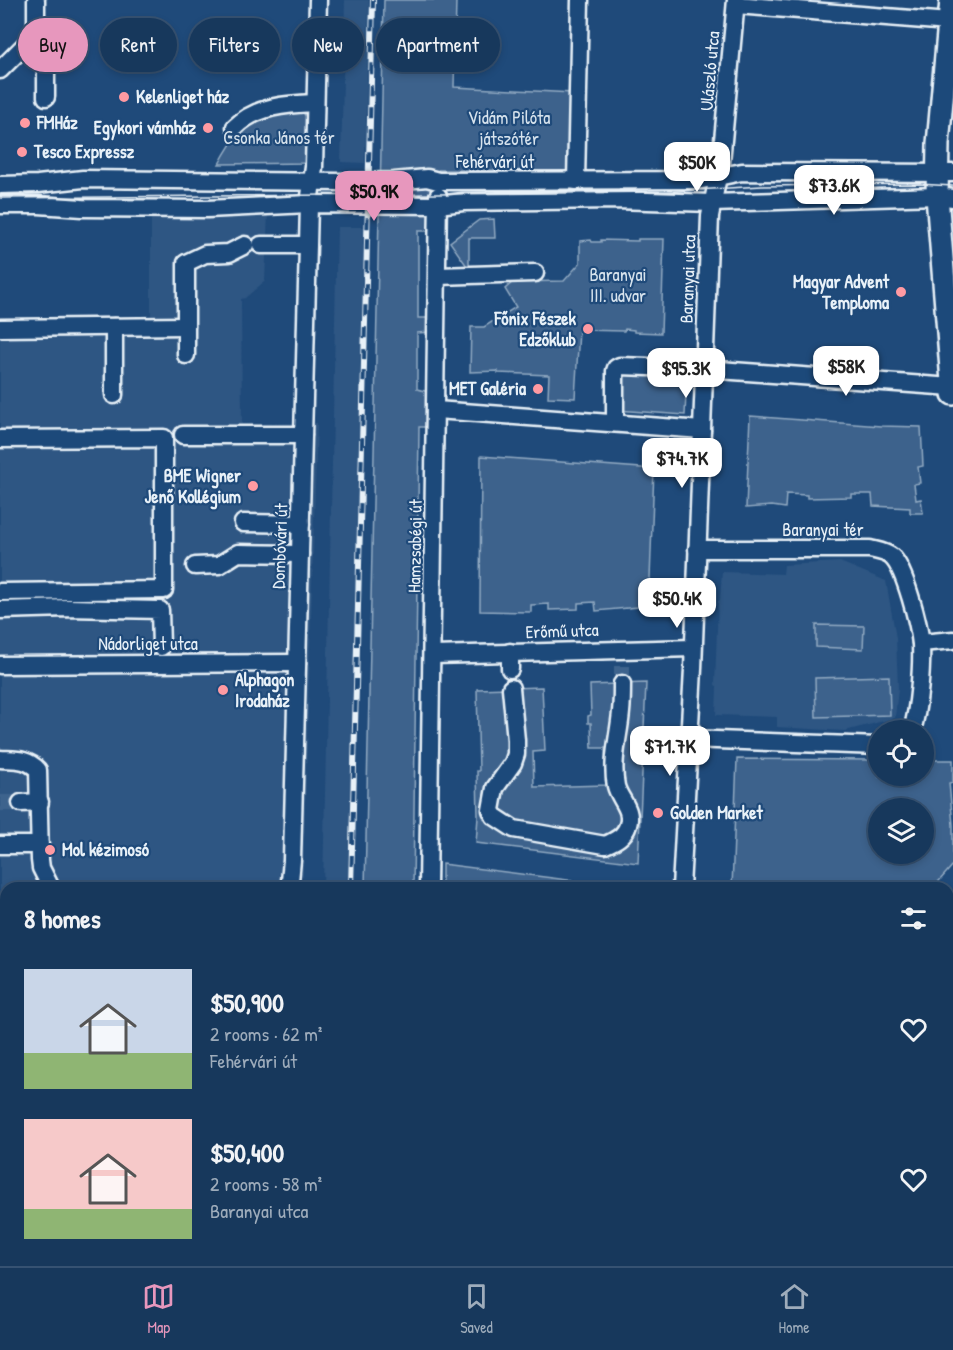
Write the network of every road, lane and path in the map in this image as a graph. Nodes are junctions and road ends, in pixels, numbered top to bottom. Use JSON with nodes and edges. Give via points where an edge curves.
{"nodes":[{"id":1,"x":36,"y":0,"type":"edge"},
{"id":2,"x":318,"y":0,"type":"edge"},
{"id":3,"x":580,"y":0,"type":"edge"},
{"id":4,"x":951,"y":0,"type":"edge"},
{"id":5,"x":736,"y":2,"type":"edge"},
{"id":6,"x":36,"y":18,"type":"edge"},
{"id":7,"x":949,"y":22,"type":"junction"},
{"id":8,"x":18,"y":52,"type":"edge"},
{"id":9,"x":0,"y":70,"type":"edge"},
{"id":10,"x":46,"y":72,"type":"edge"},
{"id":11,"x":46,"y":97,"type":"dead end"},
{"id":12,"x":315,"y":103,"type":"junction"},
{"id":13,"x":235,"y":128,"type":"dead end"},
{"id":14,"x":945,"y":173,"type":"edge"},
{"id":15,"x":718,"y":176,"type":"junction"},
{"id":16,"x":312,"y":181,"type":"junction"},
{"id":17,"x":438,"y":181,"type":"junction"},
{"id":18,"x":576,"y":181,"type":"junction"},
{"id":19,"x":0,"y":185,"type":"edge"},
{"id":20,"x":948,"y":195,"type":"edge"},
{"id":21,"x":712,"y":203,"type":"junction"},
{"id":22,"x":309,"y":204,"type":"junction"},
{"id":23,"x":0,"y":205,"type":"edge"},
{"id":24,"x":438,"y":205,"type":"junction"},
{"id":25,"x":308,"y":245,"type":"junction"},
{"id":26,"x":535,"y":273,"type":"dead end"},
{"id":27,"x":438,"y":276,"type":"junction"},
{"id":28,"x":186,"y":326,"type":"junction"},
{"id":29,"x":114,"y":327,"type":"junction"},
{"id":30,"x":0,"y":328,"type":"edge"},
{"id":31,"x":186,"y":355,"type":"dead end"},
{"id":32,"x":705,"y":369,"type":"junction"},
{"id":33,"x":953,"y":390,"type":"edge"},
{"id":34,"x":114,"y":395,"type":"dead end"},
{"id":35,"x":436,"y":410,"type":"junction"},
{"id":36,"x":615,"y":423,"type":"junction"},
{"id":37,"x":702,"y":430,"type":"junction"},
{"id":38,"x":183,"y":435,"type":"dead end"},
{"id":39,"x":303,"y":435,"type":"junction"},
{"id":40,"x":0,"y":439,"type":"edge"},
{"id":41,"x":243,"y":524,"type":"dead end"},
{"id":42,"x":300,"y":524,"type":"junction"},
{"id":43,"x":697,"y":549,"type":"junction"},
{"id":44,"x":300,"y":554,"type":"junction"},
{"id":45,"x":195,"y":566,"type":"dead end"},
{"id":46,"x":0,"y":592,"type":"edge"},
{"id":47,"x":0,"y":610,"type":"edge"},
{"id":48,"x":953,"y":640,"type":"edge"},
{"id":49,"x":921,"y":643,"type":"junction"},
{"id":50,"x":161,"y":647,"type":"dead end"},
{"id":51,"x":693,"y":648,"type":"junction"},
{"id":52,"x":621,"y":649,"type":"junction"},
{"id":53,"x":433,"y":655,"type":"junction"},
{"id":54,"x":297,"y":663,"type":"junction"},
{"id":55,"x":0,"y":665,"type":"edge"},
{"id":56,"x":622,"y":666,"type":"tunnel mouth"},
{"id":57,"x":622,"y":684,"type":"tunnel mouth"},
{"id":58,"x":511,"y":688,"type":"dead end"},
{"id":59,"x":915,"y":720,"type":"edge"},
{"id":60,"x":689,"y":739,"type":"junction"},
{"id":61,"x":868,"y":746,"type":"edge"},
{"id":62,"x":0,"y":759,"type":"edge"},
{"id":63,"x":40,"y":802,"type":"junction"},
{"id":64,"x":21,"y":803,"type":"tunnel mouth"},
{"id":65,"x":0,"y":845,"type":"edge"},
{"id":66,"x":40,"y":845,"type":"junction"},
{"id":67,"x":48,"y":882,"type":"edge"},
{"id":68,"x":290,"y":882,"type":"edge"},
{"id":69,"x":428,"y":882,"type":"edge"},
{"id":70,"x":681,"y":882,"type":"edge"}],
"edges":[{"from":1,"to":6,"type":"street"},
{"from":2,"to":12,"type":"street","name":"Dombóvári út"},
{"from":3,"to":18,"type":"street"},
{"from":4,"to":7,"type":"main road"},
{"from":5,"to":7,"type":"street"},
{"from":5,"to":15,"type":"street","name":"Ulászló utca"},
{"from":7,"to":14,"type":"main road","via":[[938,144]]},
{"from":8,"to":9,"type":"street"},
{"from":10,"to":11,"type":"street"},
{"from":12,"to":13,"type":"street","via":[[254,113]]},
{"from":12,"to":16,"type":"street","name":"Dombóvári út"},
{"from":14,"to":15,"type":"street","name":"Fehérvári út","via":[[742,172]]},
{"from":14,"to":20,"type":"main road"},
{"from":15,"to":18,"type":"street","name":"Fehérvári út","via":[[702,180]]},
{"from":15,"to":21,"type":"street","name":"Baranyai utca"},
{"from":16,"to":17,"type":"street","name":"Fehérvári út"},
{"from":16,"to":19,"type":"street","name":"Fehérvári út","via":[[83,179]]},
{"from":16,"to":22,"type":"street","name":"Dombóvári út"},
{"from":17,"to":18,"type":"street","name":"Fehérvári út"},
{"from":17,"to":24,"type":"street","name":"Hamzsabégi út"},
{"from":20,"to":21,"type":"street"},
{"from":20,"to":33,"type":"main road"},
{"from":21,"to":24,"type":"street"},
{"from":21,"to":32,"type":"street","name":"Baranyai utca"},
{"from":22,"to":23,"type":"street","via":[[207,209]]},
{"from":22,"to":24,"type":"street"},
{"from":22,"to":25,"type":"street","name":"Dombóvári út"},
{"from":24,"to":27,"type":"street","name":"Hamzsabégi út"},
{"from":25,"to":28,"type":"street","via":[[253,245],[229,253],[205,254],[186,263]]},
{"from":25,"to":39,"type":"street","name":"Dombóvári út"},
{"from":26,"to":27,"type":"street"},
{"from":27,"to":35,"type":"street","name":"Hamzsabégi út"},
{"from":28,"to":29,"type":"street"},
{"from":28,"to":31,"type":"street"},
{"from":29,"to":30,"type":"street"},
{"from":29,"to":34,"type":"street"},
{"from":32,"to":33,"type":"street"},
{"from":32,"to":36,"type":"street","via":[[618,366]]},
{"from":32,"to":37,"type":"street","name":"Baranyai utca"},
{"from":35,"to":36,"type":"street"},
{"from":35,"to":53,"type":"street","name":"Hamzsabégi út"},
{"from":36,"to":37,"type":"street"},
{"from":37,"to":43,"type":"street","name":"Baranyai utca"},
{"from":38,"to":39,"type":"street"},
{"from":39,"to":42,"type":"street","name":"Dombóvári út"},
{"from":40,"to":46,"type":"street","via":[[164,438],[164,590]]},
{"from":41,"to":42,"type":"street"},
{"from":42,"to":44,"type":"street","name":"Dombóvári út"},
{"from":43,"to":49,"type":"street","name":"Baranyai tér","via":[[870,549],[887,553],[901,570]]},
{"from":43,"to":51,"type":"street","name":"Baranyai utca"},
{"from":44,"to":45,"type":"street","via":[[238,553],[219,565]]},
{"from":44,"to":54,"type":"street","name":"Dombóvári út"},
{"from":47,"to":50,"type":"street","via":[[160,610]]},
{"from":48,"to":49,"type":"street"},
{"from":49,"to":59,"type":"street","name":"Baranyai tér"},
{"from":51,"to":52,"type":"street","name":"Erőmű utca"},
{"from":51,"to":60,"type":"street","name":"Baranyai utca"},
{"from":52,"to":53,"type":"street","name":"Erőmű utca","via":[[510,661]]},
{"from":52,"to":56,"type":"street"},
{"from":53,"to":69,"type":"street","name":"Hamzsabégi út"},
{"from":54,"to":55,"type":"street","name":"Nádorliget utca"},
{"from":54,"to":68,"type":"street","name":"Dombóvári út"},
{"from":57,"to":58,"type":"street","via":[[616,788],[625,803],[629,822],[615,842],[605,845],[514,829],[494,816],[495,788],[516,754]]},
{"from":60,"to":61,"type":"street"},
{"from":60,"to":70,"type":"street","name":"Baranyai utca"},
{"from":62,"to":63,"type":"street","via":[[23,760],[34,765],[40,775]]},
{"from":63,"to":64,"type":"street"},
{"from":63,"to":66,"type":"street"},
{"from":65,"to":66,"type":"street"},
{"from":66,"to":67,"type":"street","via":[[41,868]]}]}
